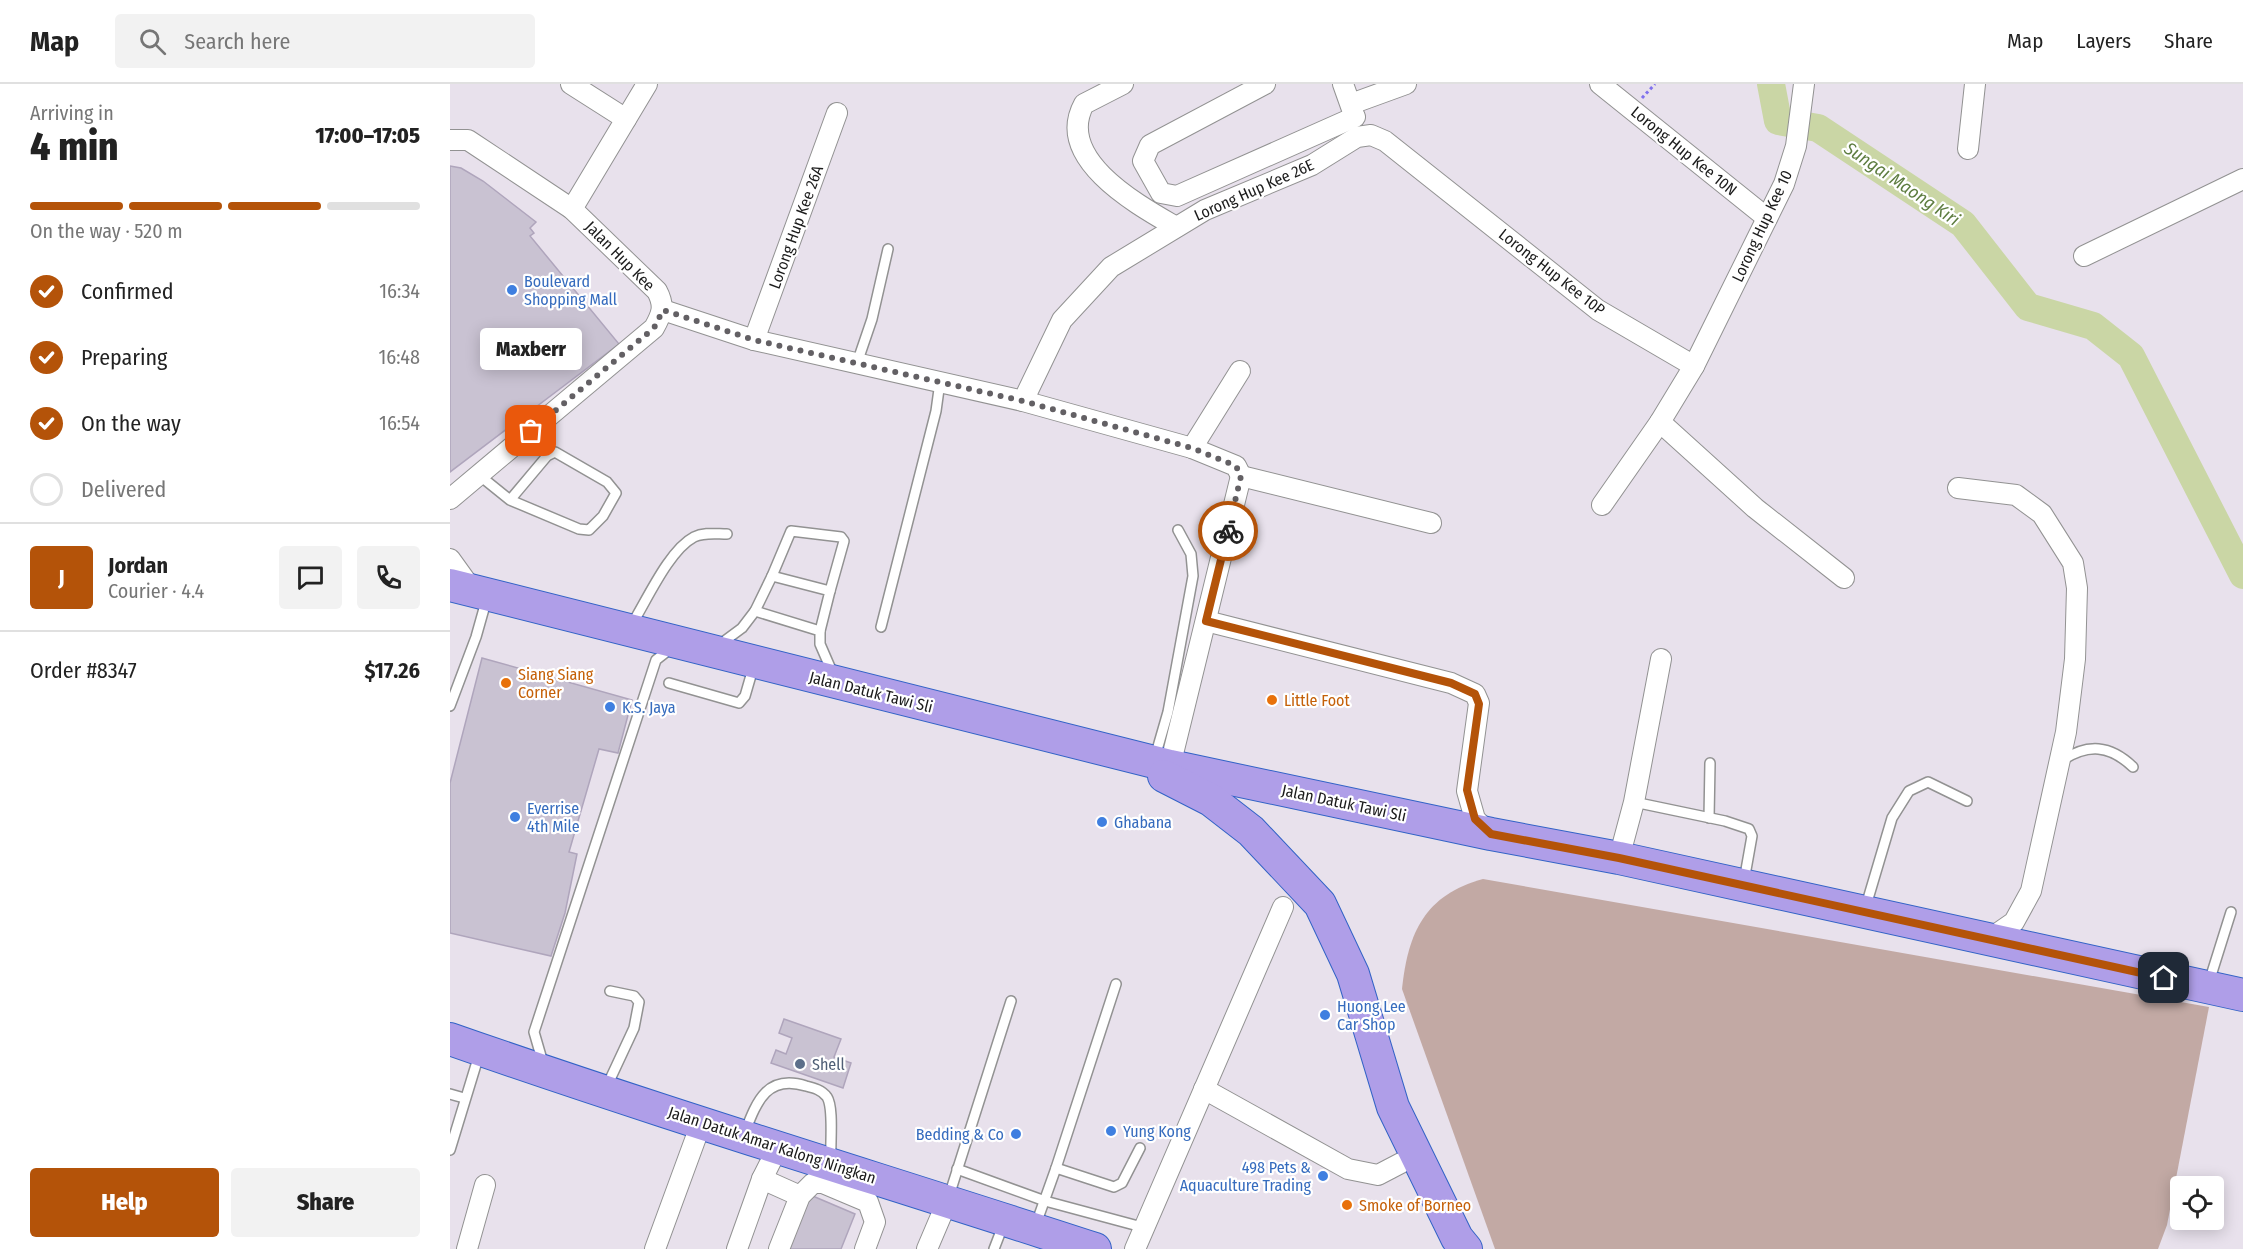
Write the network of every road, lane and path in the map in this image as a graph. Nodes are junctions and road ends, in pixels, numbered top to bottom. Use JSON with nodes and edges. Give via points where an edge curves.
{"nodes":[{"id":1,"x":571,"y":84,"type":"edge"},
{"id":2,"x":646,"y":84,"type":"edge"},
{"id":3,"x":1123,"y":84,"type":"edge"},
{"id":4,"x":1265,"y":84,"type":"edge"},
{"id":5,"x":1343,"y":84,"type":"edge"},
{"id":6,"x":1406,"y":84,"type":"edge"},
{"id":7,"x":1600,"y":84,"type":"edge"},
{"id":8,"x":1975,"y":84,"type":"edge"},
{"id":9,"x":1803,"y":92,"type":"edge"},
{"id":10,"x":1353,"y":111,"type":"junction"},
{"id":11,"x":837,"y":113,"type":"dead end"},
{"id":12,"x":626,"y":119,"type":"junction"},
{"id":13,"x":1362,"y":136,"type":"junction"},
{"id":14,"x":450,"y":140,"type":"edge"},
{"id":15,"x":1968,"y":149,"type":"dead end"},
{"id":16,"x":2243,"y":179,"type":"edge"},
{"id":17,"x":1194,"y":188,"type":"junction"},
{"id":18,"x":572,"y":209,"type":"junction"},
{"id":19,"x":1205,"y":210,"type":"junction"},
{"id":20,"x":1767,"y":218,"type":"junction"},
{"id":21,"x":1176,"y":227,"type":"junction"},
{"id":22,"x":888,"y":249,"type":"dead end"},
{"id":23,"x":2084,"y":256,"type":"dead end"},
{"id":24,"x":663,"y":310,"type":"junction"},
{"id":25,"x":754,"y":340,"type":"junction"},
{"id":26,"x":857,"y":363,"type":"junction"},
{"id":27,"x":1694,"y":366,"type":"junction"},
{"id":28,"x":1240,"y":371,"type":"dead end"},
{"id":29,"x":940,"y":382,"type":"junction"},
{"id":30,"x":1023,"y":401,"type":"junction"},
{"id":31,"x":1660,"y":422,"type":"junction"},
{"id":32,"x":1192,"y":448,"type":"junction"},
{"id":33,"x":478,"y":475,"type":"junction"},
{"id":34,"x":1241,"y":476,"type":"junction"},
{"id":35,"x":1958,"y":488,"type":"dead end"},
{"id":36,"x":450,"y":499,"type":"edge"},
{"id":37,"x":510,"y":500,"type":"junction"},
{"id":38,"x":1602,"y":505,"type":"dead end"},
{"id":39,"x":1431,"y":523,"type":"dead end"},
{"id":40,"x":1178,"y":530,"type":"dead end"},
{"id":41,"x":727,"y":534,"type":"dead end"},
{"id":42,"x":450,"y":559,"type":"edge"},
{"id":43,"x":772,"y":576,"type":"junction"},
{"id":44,"x":1844,"y":578,"type":"dead end"},
{"id":45,"x":470,"y":591,"type":"edge"},
{"id":46,"x":830,"y":591,"type":"junction"},
{"id":47,"x":755,"y":611,"type":"junction"},
{"id":48,"x":1206,"y":621,"type":"junction"},
{"id":49,"x":881,"y":627,"type":"dead end"},
{"id":50,"x":820,"y":631,"type":"junction"},
{"id":51,"x":628,"y":632,"type":"junction"},
{"id":52,"x":679,"y":644,"type":"junction"},
{"id":53,"x":710,"y":652,"type":"junction"},
{"id":54,"x":1661,"y":659,"type":"dead end"},
{"id":55,"x":754,"y":662,"type":"junction"},
{"id":56,"x":669,"y":683,"type":"dead end"},
{"id":57,"x":840,"y":684,"type":"junction"},
{"id":58,"x":450,"y":706,"type":"edge"},
{"id":59,"x":1117,"y":753,"type":"junction"},
{"id":60,"x":2060,"y":762,"type":"junction"},
{"id":61,"x":1710,"y":763,"type":"dead end"},
{"id":62,"x":1162,"y":764,"type":"junction"},
{"id":63,"x":2133,"y":767,"type":"dead end"},
{"id":64,"x":1967,"y":801,"type":"dead end"},
{"id":65,"x":1634,"y":802,"type":"junction"},
{"id":66,"x":1709,"y":818,"type":"junction"},
{"id":67,"x":1491,"y":834,"type":"junction"},
{"id":68,"x":1619,"y":858,"type":"junction"},
{"id":69,"x":1743,"y":887,"type":"junction"},
{"id":70,"x":1283,"y":907,"type":"dead end"},
{"id":71,"x":2231,"y":912,"type":"dead end"},
{"id":72,"x":1864,"y":914,"type":"junction"},
{"id":73,"x":1988,"y":940,"type":"junction"},
{"id":74,"x":1116,"y":984,"type":"dead end"},
{"id":75,"x":2208,"y":987,"type":"junction"},
{"id":76,"x":610,"y":990,"type":"dead end"},
{"id":77,"x":2243,"y":995,"type":"edge"},
{"id":78,"x":1011,"y":1001,"type":"dead end"},
{"id":79,"x":450,"y":1039,"type":"edge"},
{"id":80,"x":481,"y":1050,"type":"junction"},
{"id":81,"x":547,"y":1070,"type":"junction"},
{"id":82,"x":1204,"y":1089,"type":"junction"},
{"id":83,"x":605,"y":1091,"type":"junction"},
{"id":84,"x":450,"y":1094,"type":"edge"},
{"id":85,"x":464,"y":1098,"type":"junction"},
{"id":86,"x":1393,"y":1107,"type":"junction"},
{"id":87,"x":702,"y":1121,"type":"junction"},
{"id":88,"x":744,"y":1135,"type":"junction"},
{"id":89,"x":778,"y":1147,"type":"junction"},
{"id":90,"x":1140,"y":1148,"type":"dead end"},
{"id":91,"x":450,"y":1150,"type":"edge"},
{"id":92,"x":1401,"y":1163,"type":"joint"},
{"id":93,"x":831,"y":1167,"type":"junction"},
{"id":94,"x":1056,"y":1168,"type":"junction"},
{"id":95,"x":957,"y":1169,"type":"junction"},
{"id":96,"x":762,"y":1179,"type":"junction"},
{"id":97,"x":485,"y":1185,"type":"dead end"},
{"id":98,"x":800,"y":1196,"type":"junction"},
{"id":99,"x":947,"y":1202,"type":"junction"},
{"id":100,"x":1040,"y":1215,"type":"junction"},
{"id":101,"x":1005,"y":1220,"type":"junction"},
{"id":102,"x":1143,"y":1227,"type":"junction"},
{"id":103,"x":467,"y":1249,"type":"edge"},
{"id":104,"x":655,"y":1249,"type":"edge"},
{"id":105,"x":737,"y":1249,"type":"edge"},
{"id":106,"x":779,"y":1249,"type":"edge"},
{"id":107,"x":865,"y":1249,"type":"edge"},
{"id":108,"x":927,"y":1249,"type":"edge"},
{"id":109,"x":994,"y":1249,"type":"edge"},
{"id":110,"x":1095,"y":1249,"type":"edge"},
{"id":111,"x":1135,"y":1249,"type":"edge"},
{"id":112,"x":1466,"y":1249,"type":"edge"}],
"edges":[{"from":1,"to":12,"type":"street"},
{"from":2,"to":12,"type":"street","name":"Jalan Hup Kee"},
{"from":3,"to":21,"type":"street","via":[[1084,104],[1077,125],[1081,145],[1093,168],[1138,205]]},
{"from":4,"to":17,"type":"street","via":[[1150,145],[1145,152],[1143,161],[1161,193],[1177,195]]},
{"from":5,"to":10,"type":"street"},
{"from":6,"to":10,"type":"street"},
{"from":7,"to":20,"type":"street","name":"Lorong Hup Kee 10N"},
{"from":8,"to":15,"type":"street"},
{"from":9,"to":20,"type":"street","name":"Lorong Hup Kee 10","via":[[1796,146],[1784,184]]},
{"from":10,"to":13,"type":"street"},
{"from":10,"to":17,"type":"street"},
{"from":11,"to":25,"type":"street","name":"Lorong Hup Kee 26A"},
{"from":12,"to":18,"type":"street","name":"Jalan Hup Kee"},
{"from":13,"to":19,"type":"street","name":"Lorong Hup Kee 26E","via":[[1312,165]]},
{"from":13,"to":27,"type":"street","name":"Lorong Hup Kee 10P","via":[[1385,141],[1598,310]]},
{"from":14,"to":18,"type":"street","via":[[468,140]]},
{"from":16,"to":23,"type":"street"},
{"from":17,"to":19,"type":"street"},
{"from":18,"to":24,"type":"street","name":"Jalan Hup Kee","via":[[657,291]]},
{"from":19,"to":21,"type":"street","name":"Lorong Hup Kee 26E"},
{"from":20,"to":27,"type":"street","name":"Lorong Hup Kee 10"},
{"from":21,"to":30,"type":"street","name":"Lorong Hup Kee 26E","via":[[1111,267],[1062,320]]},
{"from":22,"to":26,"type":"lane"},
{"from":24,"to":25,"type":"street"},
{"from":24,"to":33,"type":"street","name":"Jalan Hup Kee","via":[[654,328]]},
{"from":25,"to":26,"type":"street"},
{"from":26,"to":29,"type":"street"},
{"from":27,"to":31,"type":"street"},
{"from":28,"to":32,"type":"street"},
{"from":29,"to":30,"type":"street"},
{"from":29,"to":49,"type":"lane"},
{"from":30,"to":32,"type":"street"},
{"from":31,"to":38,"type":"street"},
{"from":31,"to":44,"type":"street","via":[[1755,508]]},
{"from":32,"to":34,"type":"street","via":[[1236,466]]},
{"from":33,"to":36,"type":"street","name":"Jalan Hup Kee"},
{"from":33,"to":37,"type":"lane"},
{"from":34,"to":39,"type":"street"},
{"from":34,"to":48,"type":"street"},
{"from":35,"to":60,"type":"street","via":[[2016,495],[2042,514],[2073,563],[2077,588],[2074,659]]},
{"from":37,"to":37,"type":"lane","via":[[589,530],[603,516],[616,493],[608,482],[555,452],[547,456]]},
{"from":40,"to":62,"type":"lane","via":[[1191,554],[1193,576],[1167,712]]},
{"from":41,"to":51,"type":"lane","via":[[703,534],[675,554]]},
{"from":42,"to":45,"type":"street"},
{"from":43,"to":46,"type":"lane"},
{"from":43,"to":46,"type":"lane","via":[[791,531],[841,537],[844,541]]},
{"from":43,"to":47,"type":"lane"},
{"from":45,"to":51,"type":"highway","name":"Jalan Datuk Tawi Sli"},
{"from":45,"to":58,"type":"lane","via":[[477,637]]},
{"from":46,"to":50,"type":"lane"},
{"from":47,"to":50,"type":"lane"},
{"from":47,"to":53,"type":"lane","via":[[742,628]]},
{"from":48,"to":62,"type":"street"},
{"from":48,"to":67,"type":"street","via":[[1451,683],[1475,694],[1479,704],[1467,790],[1475,819]]},
{"from":50,"to":57,"type":"lane","via":[[826,660]]},
{"from":51,"to":52,"type":"highway","name":"Jalan Datuk Tawi Sli"},
{"from":52,"to":53,"type":"highway","name":"Jalan Datuk Tawi Sli"},
{"from":52,"to":81,"type":"lane","via":[[656,660],[541,1009],[534,1032],[539,1056]]},
{"from":53,"to":55,"type":"highway","name":"Jalan Datuk Tawi Sli"},
{"from":54,"to":65,"type":"street"},
{"from":55,"to":56,"type":"lane","via":[[745,696],[739,703]]},
{"from":55,"to":57,"type":"highway","name":"Jalan Datuk Tawi Sli"},
{"from":57,"to":59,"type":"highway","name":"Jalan Datuk Tawi Sli"},
{"from":59,"to":62,"type":"highway","name":"Jalan Datuk Tawi Sli"},
{"from":59,"to":86,"type":"highway","via":[[1211,800],[1251,831],[1320,904],[1353,974]]},
{"from":60,"to":63,"type":"lane","via":[[2076,751],[2092,748],[2120,755]]},
{"from":60,"to":73,"type":"street","via":[[2031,891],[2014,922]]},
{"from":61,"to":66,"type":"lane"},
{"from":62,"to":67,"type":"highway","name":"Jalan Datuk Tawi Sli"},
{"from":64,"to":72,"type":"lane","via":[[1928,782],[1909,791],[1892,819]]},
{"from":65,"to":66,"type":"lane"},
{"from":65,"to":68,"type":"street"},
{"from":66,"to":69,"type":"lane","via":[[1749,829],[1752,836]]},
{"from":67,"to":68,"type":"highway","name":"Jalan Datuk Tawi Sli"},
{"from":68,"to":69,"type":"highway","name":"Jalan Datuk Tawi Sli"},
{"from":69,"to":72,"type":"highway","name":"Jalan Datuk Tawi Sli"},
{"from":70,"to":82,"type":"street"},
{"from":71,"to":75,"type":"lane"},
{"from":72,"to":73,"type":"highway","name":"Jalan Datuk Tawi Sli"},
{"from":73,"to":75,"type":"highway","name":"Jalan Datuk Tawi Sli"},
{"from":74,"to":94,"type":"lane"},
{"from":75,"to":77,"type":"highway","name":"Jalan Datuk Tawi Sli"},
{"from":76,"to":83,"type":"lane","via":[[634,996],[639,1002],[633,1028]]},
{"from":78,"to":95,"type":"lane"},
{"from":79,"to":80,"type":"highway","name":"Jalan Datuk Amar Kalong Ningkan"},
{"from":80,"to":81,"type":"highway","name":"Jalan Datuk Amar Kalong Ningkan"},
{"from":80,"to":85,"type":"lane"},
{"from":81,"to":83,"type":"highway","name":"Jalan Datuk Amar Kalong Ningkan"},
{"from":82,"to":92,"type":"street","via":[[1348,1168],[1378,1175]]},
{"from":82,"to":102,"type":"street"},
{"from":83,"to":87,"type":"highway","name":"Jalan Datuk Amar Kalong Ningkan"},
{"from":84,"to":85,"type":"lane"},
{"from":85,"to":91,"type":"lane"},
{"from":86,"to":92,"type":"highway","via":[[1394,1142]]},
{"from":86,"to":112,"type":"highway"},
{"from":87,"to":88,"type":"highway","name":"Jalan Datuk Amar Kalong Ningkan"},
{"from":87,"to":104,"type":"street"},
{"from":88,"to":89,"type":"highway","name":"Jalan Datuk Amar Kalong Ningkan"},
{"from":88,"to":93,"type":"lane","via":[[773,1085],[795,1083],[819,1090],[830,1109]]},
{"from":89,"to":93,"type":"highway","name":"Jalan Datuk Amar Kalong Ningkan"},
{"from":89,"to":96,"type":"street"},
{"from":90,"to":94,"type":"lane","via":[[1122,1183],[1114,1186]]},
{"from":93,"to":99,"type":"highway","name":"Jalan Datuk Amar Kalong Ningkan"},
{"from":94,"to":100,"type":"lane"},
{"from":95,"to":99,"type":"lane"},
{"from":95,"to":100,"type":"lane"},
{"from":96,"to":98,"type":"street"},
{"from":96,"to":105,"type":"street"},
{"from":97,"to":103,"type":"street"},
{"from":98,"to":106,"type":"street"},
{"from":98,"to":107,"type":"street","via":[[813,1183],[823,1183],[868,1202],[875,1222]]},
{"from":99,"to":101,"type":"highway","name":"Jalan Datuk Amar Kalong Ningkan"},
{"from":99,"to":108,"type":"street"},
{"from":100,"to":101,"type":"highway","name":"Jalan Datuk Amar Kalong Ningkan"},
{"from":100,"to":102,"type":"lane"},
{"from":100,"to":110,"type":"highway","name":"Jalan Datuk Amar Kalong Ningkan"},
{"from":101,"to":109,"type":"lane"},
{"from":102,"to":111,"type":"street"}]}
